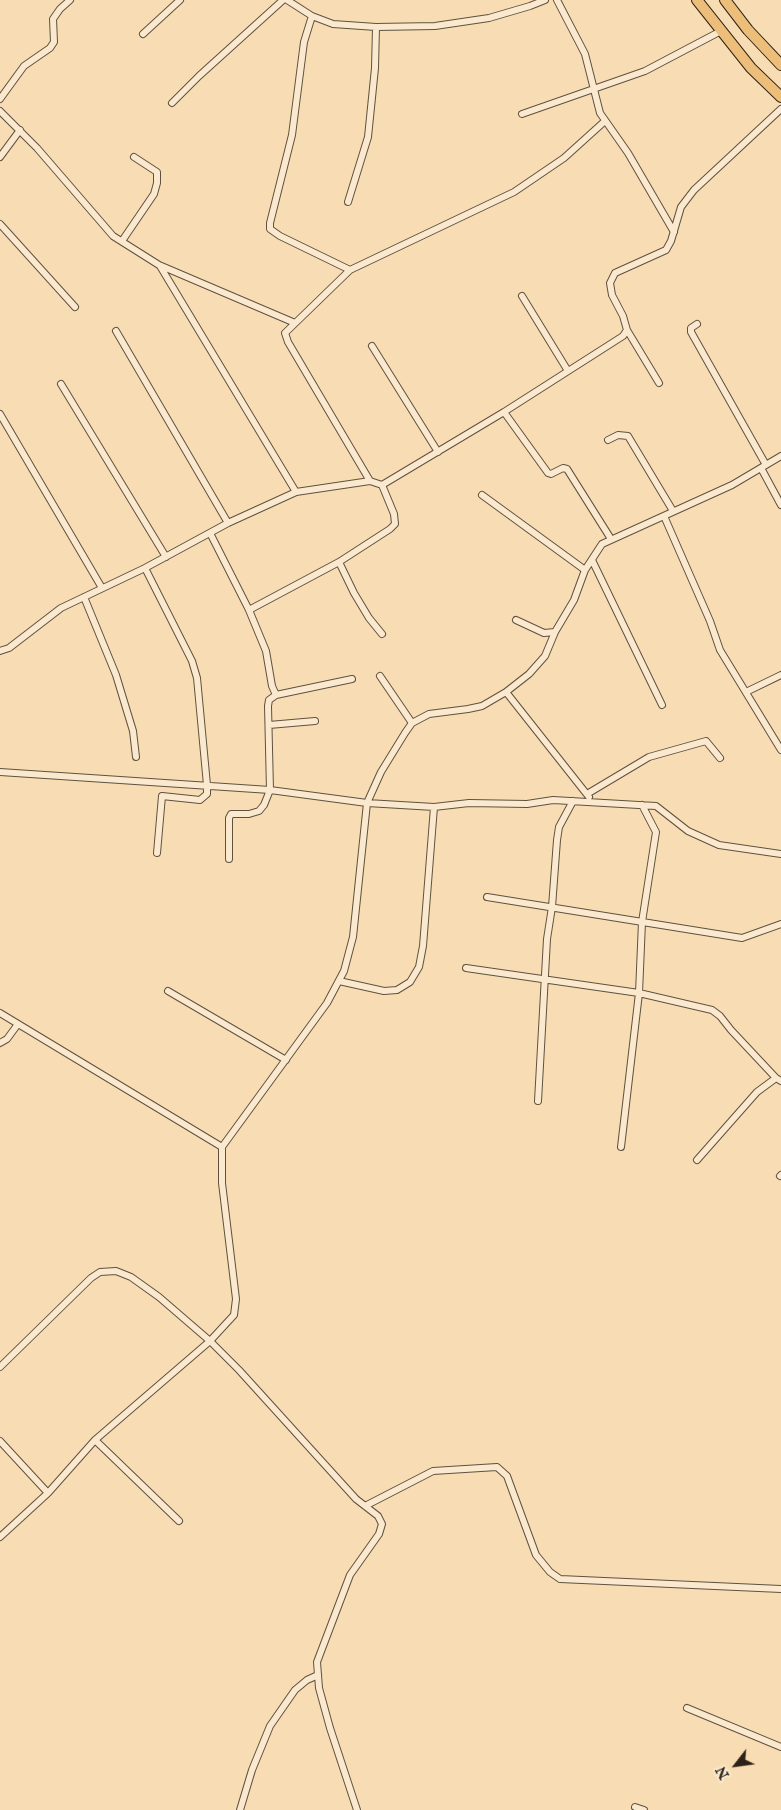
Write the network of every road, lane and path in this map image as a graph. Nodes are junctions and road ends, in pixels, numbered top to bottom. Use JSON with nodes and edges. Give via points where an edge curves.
{"nodes":[{"id":1,"x":70,"y":0,"type":"edge"},
{"id":2,"x":180,"y":0,"type":"edge"},
{"id":3,"x":283,"y":0,"type":"edge"},
{"id":4,"x":287,"y":0,"type":"edge"},
{"id":5,"x":525,"y":0,"type":"edge"},
{"id":6,"x":546,"y":0,"type":"edge"},
{"id":7,"x":557,"y":0,"type":"edge"},
{"id":8,"x":697,"y":0,"type":"edge"},
{"id":9,"x":725,"y":0,"type":"edge"},
{"id":10,"x":533,"y":3,"type":"edge"},
{"id":11,"x":312,"y":16,"type":"junction"},
{"id":12,"x":376,"y":27,"type":"junction"},
{"id":13,"x":721,"y":31,"type":"junction"},
{"id":14,"x":143,"y":34,"type":"dead end"},
{"id":15,"x":781,"y":65,"type":"edge"},
{"id":16,"x":592,"y":89,"type":"junction"},
{"id":17,"x":781,"y":97,"type":"edge"},
{"id":18,"x":0,"y":99,"type":"edge"},
{"id":19,"x":172,"y":104,"type":"dead end"},
{"id":20,"x":781,"y":109,"type":"edge"},
{"id":21,"x":0,"y":111,"type":"edge"},
{"id":22,"x":522,"y":114,"type":"dead end"},
{"id":23,"x":605,"y":121,"type":"junction"},
{"id":24,"x":20,"y":130,"type":"junction"},
{"id":25,"x":134,"y":157,"type":"dead end"},
{"id":26,"x":0,"y":158,"type":"edge"},
{"id":27,"x":348,"y":202,"type":"dead end"},
{"id":28,"x":0,"y":224,"type":"edge"},
{"id":29,"x":674,"y":232,"type":"junction"},
{"id":30,"x":122,"y":241,"type":"junction"},
{"id":31,"x":159,"y":265,"type":"junction"},
{"id":32,"x":350,"y":270,"type":"junction"},
{"id":33,"x":522,"y":296,"type":"dead end"},
{"id":34,"x":75,"y":307,"type":"dead end"},
{"id":35,"x":295,"y":323,"type":"junction"},
{"id":36,"x":698,"y":324,"type":"dead end"},
{"id":37,"x":627,"y":330,"type":"junction"},
{"id":38,"x":116,"y":331,"type":"dead end"},
{"id":39,"x":372,"y":346,"type":"dead end"},
{"id":40,"x":568,"y":371,"type":"junction"},
{"id":41,"x":659,"y":383,"type":"dead end"},
{"id":42,"x":61,"y":384,"type":"dead end"},
{"id":43,"x":504,"y":412,"type":"junction"},
{"id":44,"x":0,"y":414,"type":"edge"},
{"id":45,"x":608,"y":440,"type":"dead end"},
{"id":46,"x":438,"y":452,"type":"junction"},
{"id":47,"x":781,"y":456,"type":"edge"},
{"id":48,"x":763,"y":467,"type":"junction"},
{"id":49,"x":370,"y":481,"type":"junction"},
{"id":50,"x":382,"y":485,"type":"junction"},
{"id":51,"x":296,"y":492,"type":"junction"},
{"id":52,"x":482,"y":494,"type":"dead end"},
{"id":53,"x":781,"y":506,"type":"edge"},
{"id":54,"x":673,"y":511,"type":"junction"},
{"id":55,"x":664,"y":516,"type":"junction"},
{"id":56,"x":228,"y":524,"type":"junction"},
{"id":57,"x":210,"y":533,"type":"junction"},
{"id":58,"x":612,"y":539,"type":"junction"},
{"id":59,"x":166,"y":557,"type":"junction"},
{"id":60,"x":592,"y":560,"type":"junction"},
{"id":61,"x":339,"y":562,"type":"junction"},
{"id":62,"x":145,"y":568,"type":"junction"},
{"id":63,"x":585,"y":570,"type":"junction"},
{"id":64,"x":102,"y":588,"type":"junction"},
{"id":65,"x":84,"y":597,"type":"junction"},
{"id":66,"x":249,"y":610,"type":"junction"},
{"id":67,"x":516,"y":620,"type":"dead end"},
{"id":68,"x":555,"y":632,"type":"junction"},
{"id":69,"x":382,"y":634,"type":"dead end"},
{"id":70,"x":0,"y":651,"type":"edge"},
{"id":71,"x":781,"y":675,"type":"edge"},
{"id":72,"x":380,"y":676,"type":"dead end"},
{"id":73,"x":352,"y":679,"type":"dead end"},
{"id":74,"x":506,"y":692,"type":"junction"},
{"id":75,"x":746,"y":692,"type":"junction"},
{"id":76,"x":276,"y":695,"type":"junction"},
{"id":77,"x":662,"y":705,"type":"dead end"},
{"id":78,"x":314,"y":721,"type":"dead end"},
{"id":79,"x":412,"y":723,"type":"junction"},
{"id":80,"x":269,"y":725,"type":"junction"},
{"id":81,"x":781,"y":750,"type":"edge"},
{"id":82,"x":136,"y":757,"type":"dead end"},
{"id":83,"x":720,"y":758,"type":"dead end"},
{"id":84,"x":0,"y":772,"type":"edge"},
{"id":85,"x":207,"y":785,"type":"junction"},
{"id":86,"x":270,"y":790,"type":"junction"},
{"id":87,"x":587,"y":794,"type":"junction"},
{"id":88,"x":573,"y":801,"type":"junction"},
{"id":89,"x":593,"y":802,"type":"junction"},
{"id":90,"x":367,"y":803,"type":"junction"},
{"id":91,"x":642,"y":806,"type":"junction"},
{"id":92,"x":434,"y":807,"type":"junction"},
{"id":93,"x":157,"y":853,"type":"dead end"},
{"id":94,"x":781,"y":854,"type":"edge"},
{"id":95,"x":229,"y":859,"type":"dead end"},
{"id":96,"x":487,"y":897,"type":"dead end"},
{"id":97,"x":552,"y":907,"type":"junction"},
{"id":98,"x":642,"y":922,"type":"junction"},
{"id":99,"x":781,"y":924,"type":"edge"},
{"id":100,"x":466,"y":968,"type":"dead end"},
{"id":101,"x":544,"y":979,"type":"junction"},
{"id":102,"x":339,"y":981,"type":"junction"},
{"id":103,"x":168,"y":991,"type":"dead end"},
{"id":104,"x":639,"y":992,"type":"junction"},
{"id":105,"x":0,"y":1013,"type":"edge"},
{"id":106,"x":18,"y":1024,"type":"junction"},
{"id":107,"x":0,"y":1043,"type":"edge"},
{"id":108,"x":286,"y":1060,"type":"junction"},
{"id":109,"x":778,"y":1079,"type":"edge"},
{"id":110,"x":538,"y":1101,"type":"dead end"},
{"id":111,"x":222,"y":1147,"type":"junction"},
{"id":112,"x":621,"y":1147,"type":"dead end"},
{"id":113,"x":697,"y":1160,"type":"dead end"},
{"id":114,"x":210,"y":1341,"type":"junction"},
{"id":115,"x":0,"y":1367,"type":"edge"},
{"id":116,"x":95,"y":1440,"type":"junction"},
{"id":117,"x":0,"y":1441,"type":"edge"},
{"id":118,"x":48,"y":1493,"type":"junction"},
{"id":119,"x":366,"y":1506,"type":"junction"},
{"id":120,"x":179,"y":1521,"type":"dead end"},
{"id":121,"x":0,"y":1537,"type":"edge"},
{"id":122,"x":781,"y":1590,"type":"edge"},
{"id":123,"x":318,"y":1675,"type":"junction"},
{"id":124,"x":687,"y":1708,"type":"dead end"},
{"id":125,"x":781,"y":1746,"type":"edge"},
{"id":126,"x":635,"y":1807,"type":"dead end"},
{"id":127,"x":240,"y":1810,"type":"edge"},
{"id":128,"x":356,"y":1810,"type":"edge"},
{"id":129,"x":644,"y":1810,"type":"edge"}],
"edges":[{"from":1,"to":18,"type":"street","via":[[53,19],[54,42],[50,48],[24,66]]},
{"from":2,"to":14,"type":"street"},
{"from":3,"to":19,"type":"street"},
{"from":4,"to":11,"type":"street"},
{"from":5,"to":10,"type":"street"},
{"from":6,"to":10,"type":"street"},
{"from":7,"to":16,"type":"street","via":[[585,54]]},
{"from":8,"to":13,"type":"main road"},
{"from":9,"to":15,"type":"main road"},
{"from":10,"to":12,"type":"street","via":[[489,18],[435,26]]},
{"from":11,"to":12,"type":"street","via":[[333,24]]},
{"from":11,"to":32,"type":"street","via":[[304,42],[292,135],[270,229]]},
{"from":12,"to":27,"type":"street","via":[[368,138]]},
{"from":13,"to":16,"type":"street","via":[[645,71]]},
{"from":13,"to":17,"type":"main road","via":[[751,68]]},
{"from":16,"to":22,"type":"street"},
{"from":16,"to":23,"type":"street"},
{"from":20,"to":29,"type":"street","via":[[694,190],[681,207]]},
{"from":21,"to":24,"type":"street"},
{"from":23,"to":29,"type":"street","via":[[628,153]]},
{"from":23,"to":32,"type":"street","via":[[564,158],[514,192]]},
{"from":24,"to":26,"type":"street"},
{"from":24,"to":30,"type":"street","via":[[113,236]]},
{"from":25,"to":30,"type":"street","via":[[157,172],[158,182],[154,194]]},
{"from":28,"to":34,"type":"street"},
{"from":29,"to":37,"type":"street","via":[[666,250],[615,273],[610,283]]},
{"from":30,"to":31,"type":"street"},
{"from":31,"to":35,"type":"street"},
{"from":31,"to":51,"type":"street"},
{"from":32,"to":35,"type":"street"},
{"from":33,"to":40,"type":"street"},
{"from":35,"to":49,"type":"street","via":[[285,333],[288,342]]},
{"from":36,"to":48,"type":"street","via":[[691,332]]},
{"from":37,"to":40,"type":"street","via":[[623,336]]},
{"from":37,"to":41,"type":"street"},
{"from":38,"to":56,"type":"street"},
{"from":39,"to":46,"type":"street"},
{"from":40,"to":43,"type":"street"},
{"from":42,"to":59,"type":"street"},
{"from":43,"to":46,"type":"street"},
{"from":43,"to":58,"type":"street","via":[[548,472],[567,469]]},
{"from":44,"to":64,"type":"street"},
{"from":45,"to":54,"type":"street","via":[[618,435],[628,436]]},
{"from":46,"to":50,"type":"street"},
{"from":47,"to":48,"type":"street"},
{"from":48,"to":53,"type":"street"},
{"from":48,"to":54,"type":"street","via":[[732,485]]},
{"from":49,"to":50,"type":"street"},
{"from":49,"to":51,"type":"street"},
{"from":50,"to":61,"type":"street","via":[[395,524]]},
{"from":51,"to":56,"type":"street"},
{"from":52,"to":63,"type":"street"},
{"from":54,"to":55,"type":"street"},
{"from":55,"to":58,"type":"street"},
{"from":55,"to":75,"type":"street","via":[[720,650]]},
{"from":56,"to":57,"type":"street"},
{"from":57,"to":59,"type":"street"},
{"from":57,"to":66,"type":"street"},
{"from":58,"to":60,"type":"street","via":[[602,544]]},
{"from":59,"to":62,"type":"street"},
{"from":60,"to":63,"type":"street"},
{"from":60,"to":77,"type":"street"},
{"from":61,"to":66,"type":"street"},
{"from":61,"to":69,"type":"street","via":[[354,593]]},
{"from":62,"to":64,"type":"street"},
{"from":62,"to":85,"type":"street","via":[[192,661],[197,678]]},
{"from":63,"to":68,"type":"street","via":[[574,600]]},
{"from":64,"to":65,"type":"street"},
{"from":65,"to":70,"type":"street","via":[[61,608],[9,648]]},
{"from":65,"to":82,"type":"street","via":[[116,675],[133,731]]},
{"from":66,"to":76,"type":"street","via":[[266,651]]},
{"from":67,"to":68,"type":"street","via":[[544,633]]},
{"from":68,"to":74,"type":"street","via":[[545,656]]},
{"from":71,"to":75,"type":"street"},
{"from":72,"to":79,"type":"street"},
{"from":73,"to":76,"type":"street"},
{"from":74,"to":79,"type":"street","via":[[482,706],[429,714]]},
{"from":74,"to":87,"type":"street"},
{"from":75,"to":81,"type":"street"},
{"from":76,"to":80,"type":"street","via":[[269,700]]},
{"from":78,"to":80,"type":"street"},
{"from":79,"to":90,"type":"street","via":[[388,759]]},
{"from":80,"to":86,"type":"street"},
{"from":83,"to":87,"type":"street","via":[[706,741],[649,757]]},
{"from":84,"to":85,"type":"street"},
{"from":85,"to":86,"type":"street"},
{"from":85,"to":93,"type":"street","via":[[207,794],[200,800],[162,796]]},
{"from":86,"to":90,"type":"street"},
{"from":86,"to":95,"type":"street","via":[[259,811],[231,814]]},
{"from":87,"to":89,"type":"street"},
{"from":88,"to":89,"type":"street"},
{"from":88,"to":92,"type":"street"},
{"from":88,"to":97,"type":"street","via":[[559,827]]},
{"from":89,"to":91,"type":"street"},
{"from":90,"to":92,"type":"street"},
{"from":90,"to":102,"type":"street","via":[[353,937]]},
{"from":91,"to":94,"type":"street","via":[[656,806],[688,831],[719,845]]},
{"from":91,"to":98,"type":"street","via":[[656,832]]},
{"from":92,"to":102,"type":"street","via":[[419,967],[410,982],[397,990],[384,991]]},
{"from":96,"to":97,"type":"street"},
{"from":97,"to":98,"type":"street"},
{"from":97,"to":101,"type":"street"},
{"from":98,"to":99,"type":"street","via":[[742,938]]},
{"from":98,"to":104,"type":"street"},
{"from":100,"to":101,"type":"street"},
{"from":101,"to":104,"type":"street"},
{"from":101,"to":110,"type":"street"},
{"from":102,"to":108,"type":"street"},
{"from":103,"to":108,"type":"street"},
{"from":104,"to":109,"type":"street","via":[[712,1010]]},
{"from":104,"to":112,"type":"street"},
{"from":105,"to":106,"type":"street"},
{"from":106,"to":107,"type":"street"},
{"from":106,"to":111,"type":"street"},
{"from":108,"to":111,"type":"street"},
{"from":109,"to":113,"type":"street","via":[[757,1092]]},
{"from":111,"to":114,"type":"street","via":[[222,1183],[236,1299],[234,1315]]},
{"from":114,"to":115,"type":"street","via":[[132,1277],[116,1271],[100,1272]]},
{"from":114,"to":116,"type":"street"},
{"from":114,"to":119,"type":"street"},
{"from":116,"to":118,"type":"street"},
{"from":116,"to":120,"type":"street"},
{"from":117,"to":118,"type":"street"},
{"from":118,"to":121,"type":"street"},
{"from":119,"to":122,"type":"street","via":[[433,1471],[497,1467],[507,1476],[536,1555],[560,1579]]},
{"from":119,"to":123,"type":"street","via":[[382,1524],[379,1534],[350,1575],[317,1662]]},
{"from":123,"to":127,"type":"street","via":[[295,1690],[270,1726]]},
{"from":123,"to":128,"type":"street","via":[[330,1728]]},
{"from":124,"to":125,"type":"street"},
{"from":126,"to":129,"type":"street"}]}
